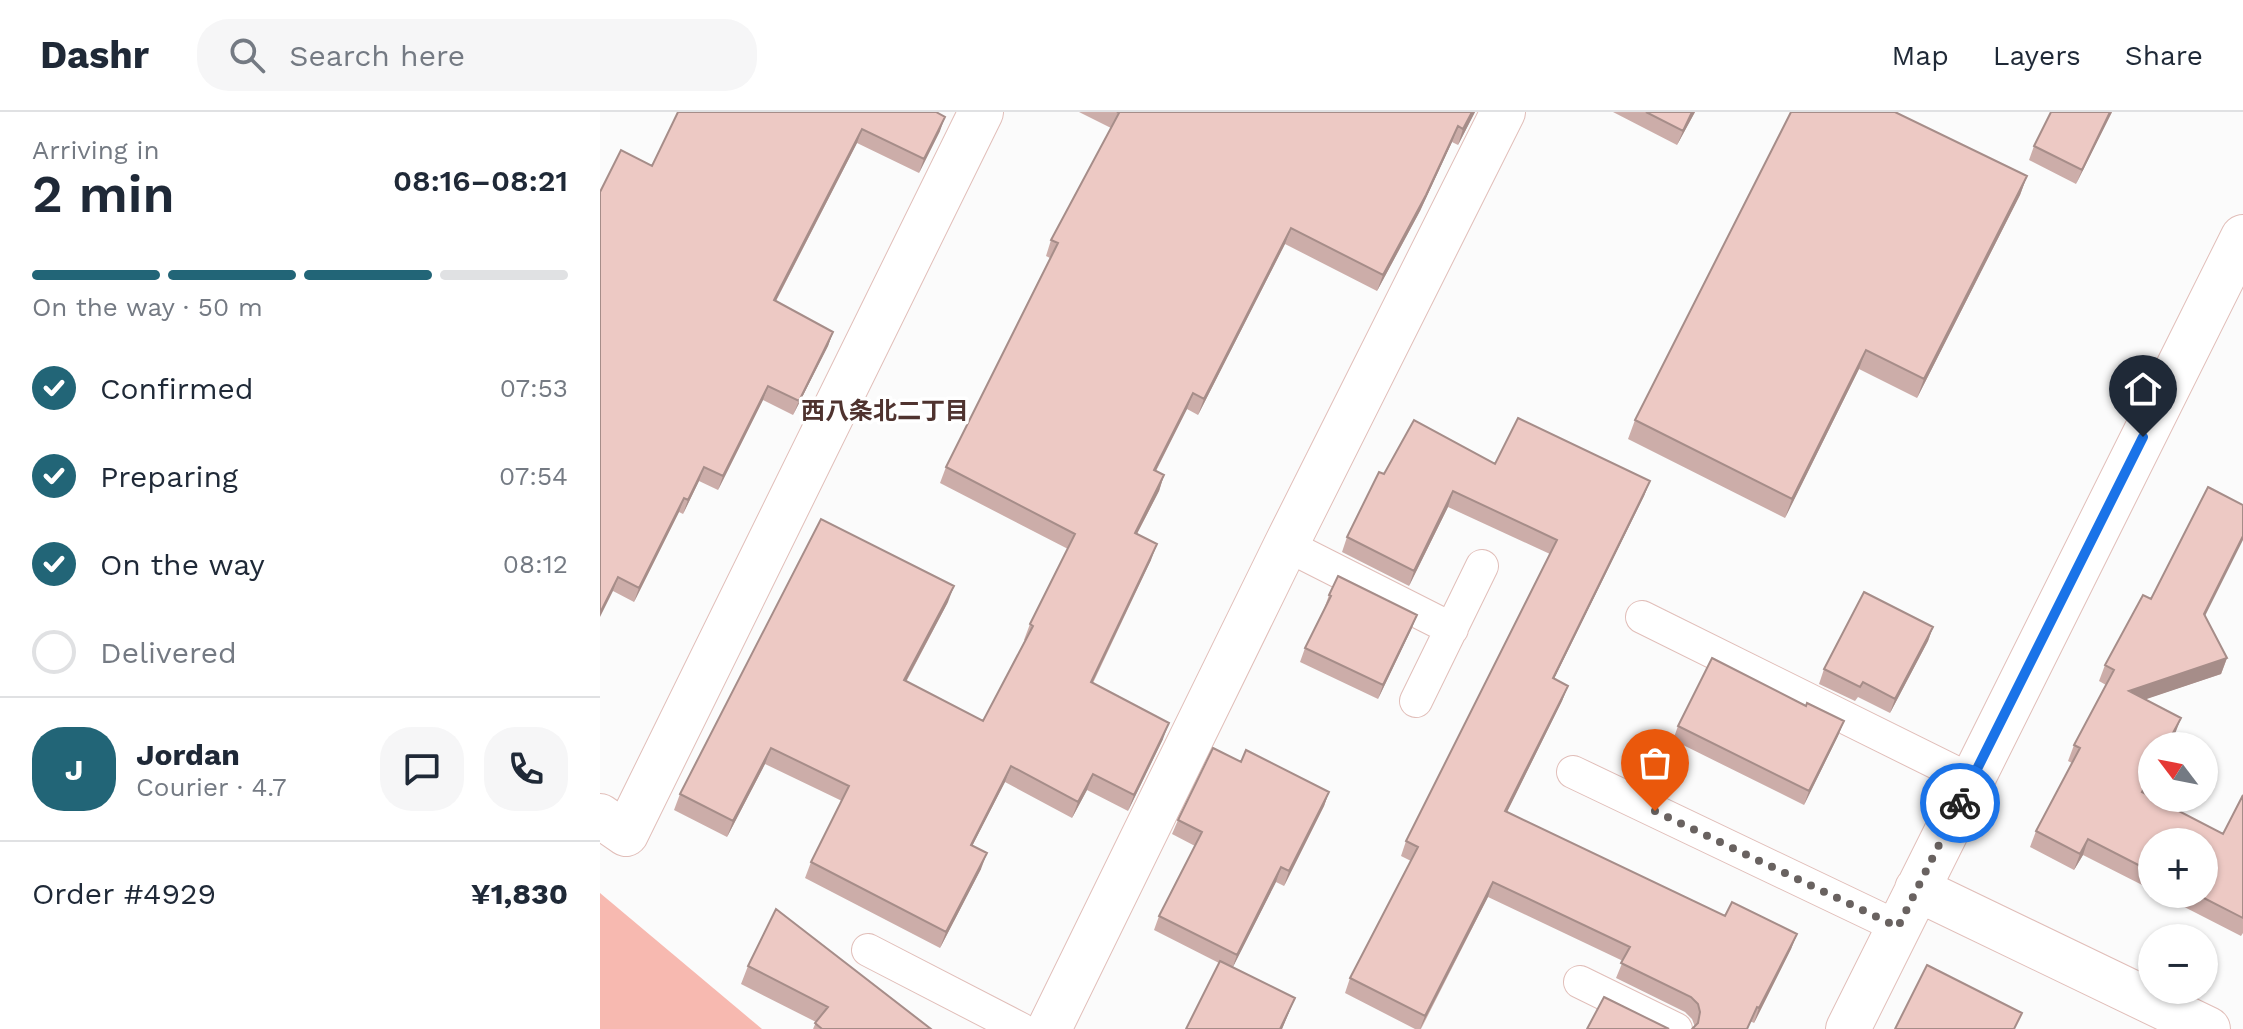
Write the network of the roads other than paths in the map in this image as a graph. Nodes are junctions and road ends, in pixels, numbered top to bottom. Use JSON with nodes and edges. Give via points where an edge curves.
{"nodes":[{"id":1,"x":981,"y":112,"type":"edge"},
{"id":2,"x":1503,"y":112,"type":"edge"},
{"id":3,"x":2243,"y":237,"type":"edge"},
{"id":4,"x":1286,"y":545,"type":"junction"},
{"id":5,"x":1482,"y":566,"type":"dead end"},
{"id":6,"x":1642,"y":617,"type":"dead end"},
{"id":7,"x":1452,"y":629,"type":"junction"},
{"id":8,"x":1416,"y":701,"type":"dead end"},
{"id":9,"x":1573,"y":772,"type":"dead end"},
{"id":10,"x":1971,"y":780,"type":"junction"},
{"id":11,"x":600,"y":816,"type":"edge"},
{"id":12,"x":1917,"y":889,"type":"junction"},
{"id":13,"x":1898,"y":927,"type":"junction"},
{"id":14,"x":868,"y":950,"type":"dead end"},
{"id":15,"x":1580,"y":982,"type":"dead end"},
{"id":16,"x":1021,"y":1029,"type":"edge"},
{"id":17,"x":1049,"y":1029,"type":"edge"},
{"id":18,"x":1676,"y":1029,"type":"edge"},
{"id":19,"x":1848,"y":1029,"type":"edge"},
{"id":20,"x":2208,"y":1029,"type":"edge"}],
"edges":[{"from":1,"to":11,"type":"street","via":[[626,834]]},
{"from":2,"to":4,"type":"street"},
{"from":3,"to":10,"type":"street"},
{"from":4,"to":7,"type":"lane"},
{"from":4,"to":17,"type":"street"},
{"from":5,"to":7,"type":"lane"},
{"from":6,"to":10,"type":"lane"},
{"from":7,"to":8,"type":"lane"},
{"from":9,"to":13,"type":"lane"},
{"from":10,"to":12,"type":"street"},
{"from":12,"to":13,"type":"street"},
{"from":12,"to":20,"type":"street"},
{"from":13,"to":19,"type":"street"},
{"from":14,"to":16,"type":"lane"},
{"from":15,"to":18,"type":"lane"}]}
